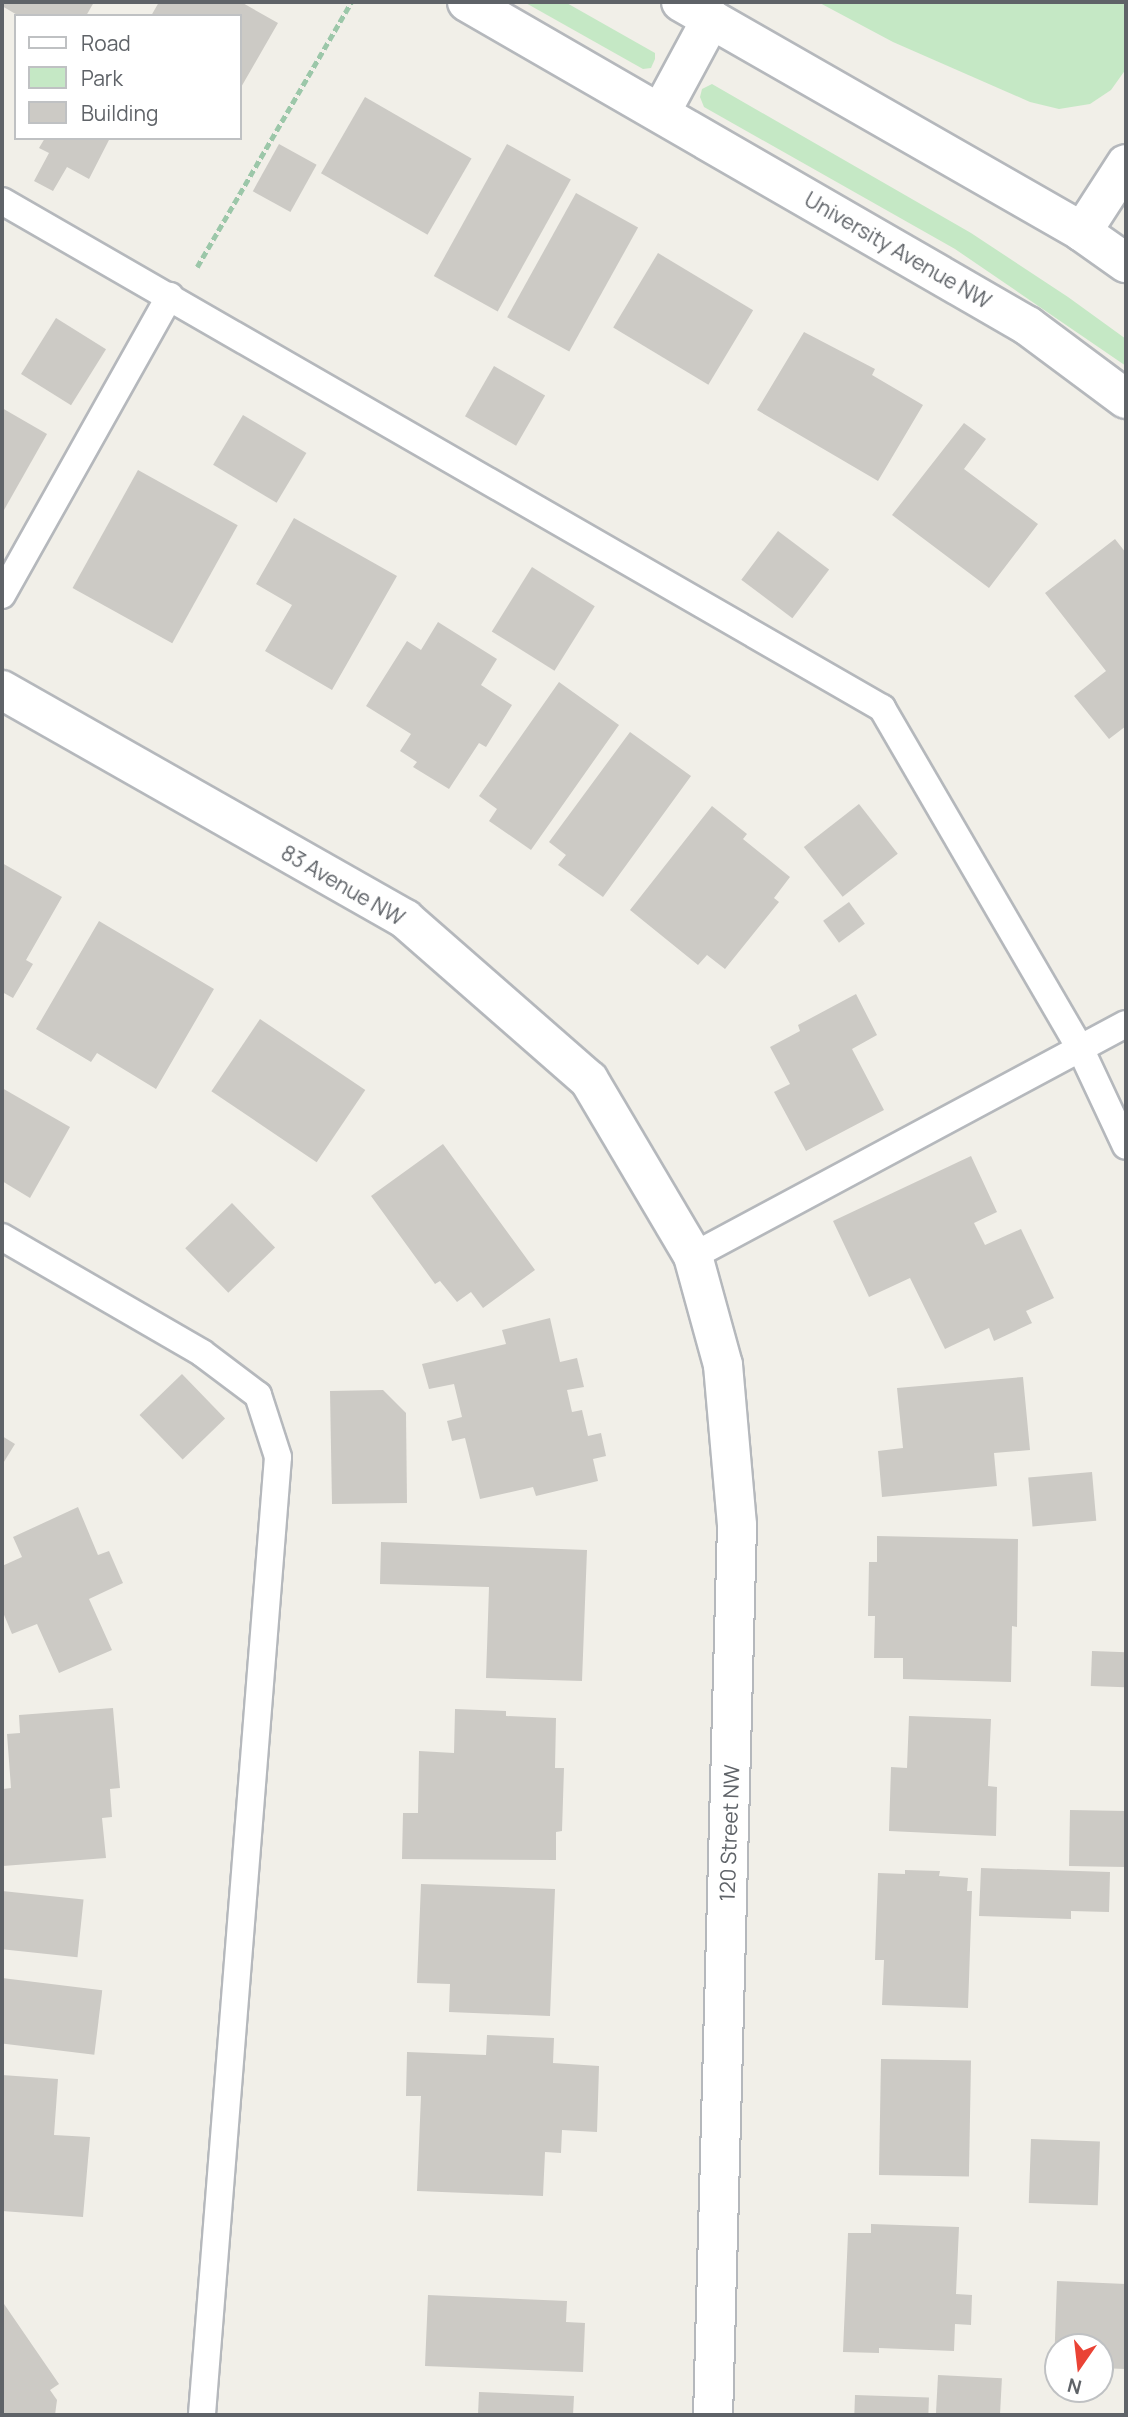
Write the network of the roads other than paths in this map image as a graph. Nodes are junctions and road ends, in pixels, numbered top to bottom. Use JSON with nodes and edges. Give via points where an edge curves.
{"nodes":[{"id":1,"x":467,"y":2,"type":"edge"},
{"id":2,"x":696,"y":10,"type":"edge"},
{"id":3,"x":661,"y":112,"type":"junction"},
{"id":4,"x":1126,"y":164,"type":"edge"},
{"id":5,"x":2,"y":201,"type":"edge"},
{"id":6,"x":1082,"y":232,"type":"junction"},
{"id":7,"x":1126,"y":263,"type":"edge"},
{"id":8,"x":174,"y":298,"type":"junction"},
{"id":9,"x":1126,"y":399,"type":"edge"},
{"id":10,"x":2,"y":595,"type":"edge"},
{"id":11,"x":2,"y":690,"type":"edge"},
{"id":12,"x":1126,"y":1024,"type":"edge"},
{"id":13,"x":1080,"y":1048,"type":"junction"},
{"id":14,"x":1126,"y":1146,"type":"edge"},
{"id":15,"x":2,"y":1237,"type":"edge"},
{"id":16,"x":693,"y":1256,"type":"junction"},
{"id":17,"x":202,"y":2415,"type":"edge"},
{"id":18,"x":713,"y":2415,"type":"edge"}],
"edges":[{"from":1,"to":3,"type":"street","name":"University Avenue NW"},
{"from":2,"to":3,"type":"street"},
{"from":2,"to":6,"type":"street"},
{"from":3,"to":9,"type":"street","name":"University Avenue NW","via":[[1028,326]]},
{"from":4,"to":6,"type":"street"},
{"from":5,"to":8,"type":"lane"},
{"from":6,"to":7,"type":"street"},
{"from":8,"to":10,"type":"lane"},
{"from":8,"to":13,"type":"lane","via":[[882,709]]},
{"from":11,"to":16,"type":"street","name":"83 Avenue NW","via":[[405,919],[589,1080]]},
{"from":12,"to":13,"type":"lane"},
{"from":13,"to":14,"type":"lane"},
{"from":13,"to":16,"type":"lane"},
{"from":15,"to":17,"type":"lane","via":[[202,1353],[258,1395],[278,1457]]},
{"from":16,"to":18,"type":"street","name":"120 Street NW","via":[[723,1365],[737,1525]]}]}
